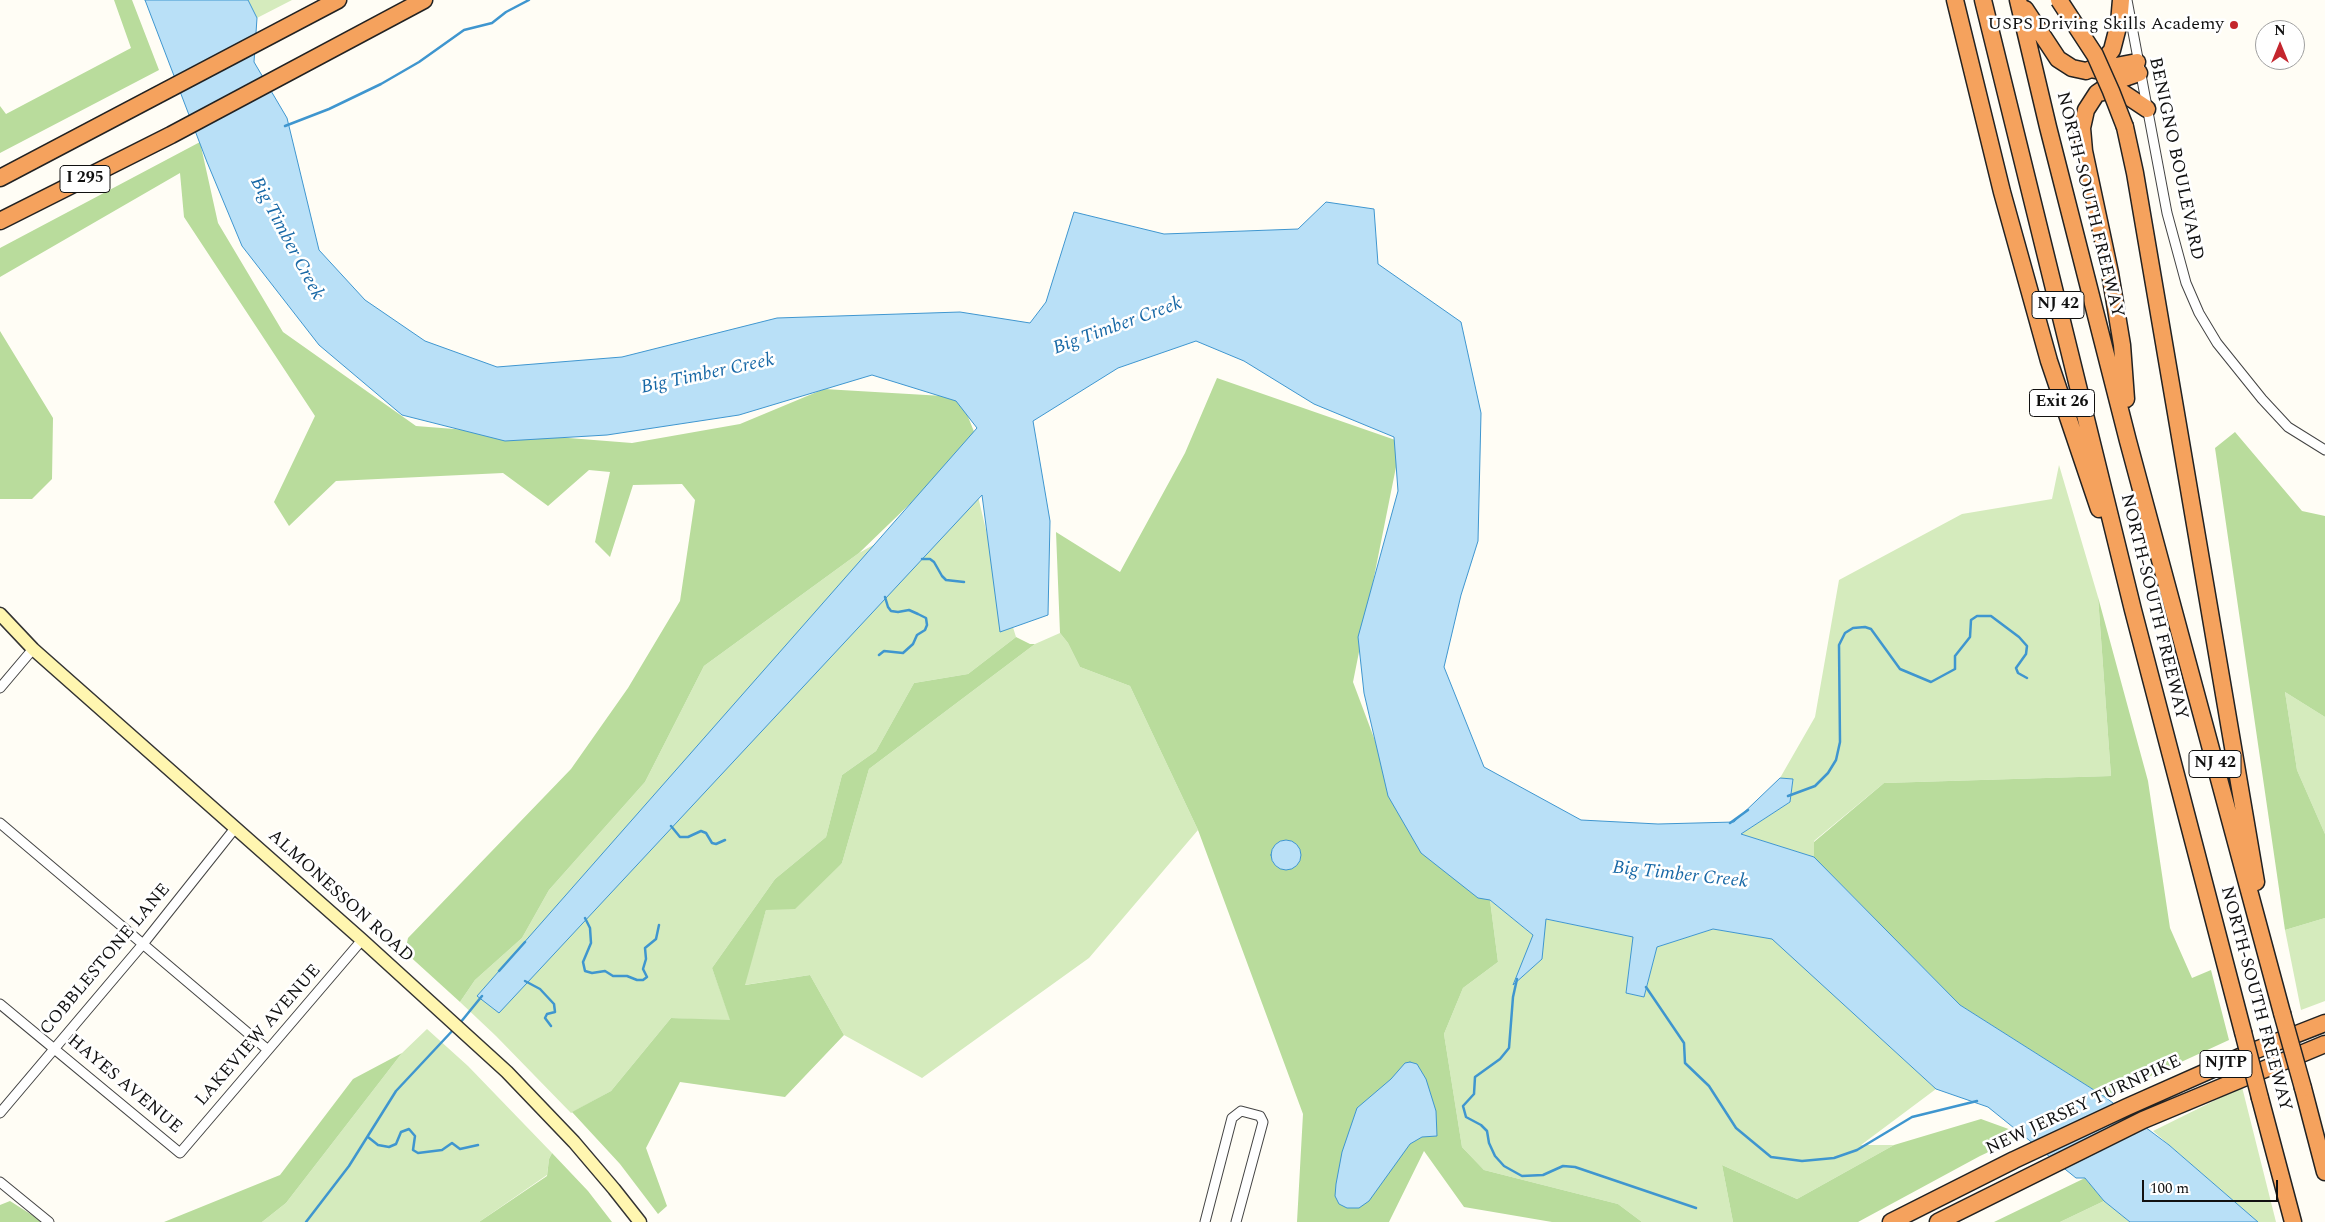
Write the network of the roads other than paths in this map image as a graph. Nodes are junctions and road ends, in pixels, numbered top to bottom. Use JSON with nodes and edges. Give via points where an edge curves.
{"nodes":[{"id":1,"x":338,"y":0,"type":"edge"},
{"id":2,"x":424,"y":0,"type":"edge"},
{"id":3,"x":429,"y":0,"type":"edge"},
{"id":4,"x":1955,"y":0,"type":"edge"},
{"id":5,"x":1983,"y":0,"type":"edge"},
{"id":6,"x":2020,"y":0,"type":"edge"},
{"id":7,"x":2059,"y":0,"type":"edge"},
{"id":8,"x":2120,"y":0,"type":"edge"},
{"id":9,"x":2126,"y":0,"type":"edge"},
{"id":10,"x":380,"y":24,"type":"junction"},
{"id":11,"x":2138,"y":68,"type":"junction"},
{"id":12,"x":2092,"y":70,"type":"junction"},
{"id":13,"x":2097,"y":94,"type":"junction"},
{"id":14,"x":2147,"y":109,"type":"junction"},
{"id":15,"x":0,"y":178,"type":"edge"},
{"id":16,"x":0,"y":221,"type":"edge"},
{"id":17,"x":2128,"y":441,"type":"junction"},
{"id":18,"x":2325,"y":450,"type":"edge"},
{"id":19,"x":2133,"y":610,"type":"junction"},
{"id":20,"x":0,"y":614,"type":"edge"},
{"id":21,"x":33,"y":649,"type":"junction"},
{"id":22,"x":0,"y":688,"type":"edge"},
{"id":23,"x":0,"y":823,"type":"edge"},
{"id":24,"x":236,"y":828,"type":"junction"},
{"id":25,"x":362,"y":940,"type":"junction"},
{"id":26,"x":143,"y":944,"type":"junction"},
{"id":27,"x":2273,"y":980,"type":"junction"},
{"id":28,"x":0,"y":1004,"type":"edge"},
{"id":29,"x":2325,"y":1023,"type":"edge"},
{"id":30,"x":2325,"y":1044,"type":"edge"},
{"id":31,"x":55,"y":1048,"type":"junction"},
{"id":32,"x":268,"y":1050,"type":"junction"},
{"id":33,"x":0,"y":1113,"type":"edge"},
{"id":34,"x":180,"y":1153,"type":"joint"},
{"id":35,"x":2325,"y":1172,"type":"edge"},
{"id":36,"x":0,"y":1182,"type":"edge"},
{"id":37,"x":2293,"y":1221,"type":"edge"},
{"id":38,"x":49,"y":1222,"type":"edge"},
{"id":39,"x":640,"y":1222,"type":"edge"},
{"id":40,"x":1205,"y":1222,"type":"edge"},
{"id":41,"x":1236,"y":1222,"type":"edge"},
{"id":42,"x":1891,"y":1222,"type":"edge"},
{"id":43,"x":1938,"y":1222,"type":"edge"}],
"edges":[{"from":1,"to":15,"type":"highway","number":"I 295"},
{"from":2,"to":10,"type":"highway","number":"I 295"},
{"from":3,"to":10,"type":"highway"},
{"from":4,"to":19,"type":"highway","number":"Exit 26","via":[[2048,361]]},
{"from":5,"to":19,"type":"highway","name":"NORTH-SOUTH FREEWAY","number":"NJ 42"},
{"from":6,"to":12,"type":"highway","via":[[2058,59],[2076,70]]},
{"from":6,"to":17,"type":"highway","name":"NORTH-SOUTH FREEWAY","number":"NJ 42","via":[[2048,127]]},
{"from":7,"to":27,"type":"highway","bridge":true,"via":[[2095,55],[2112,91],[2133,162]]},
{"from":8,"to":12,"type":"highway","via":[[2115,44],[2107,58]]},
{"from":9,"to":11,"type":"street","name":"BENIGNO BOULEVARD"},
{"from":10,"to":16,"type":"highway","number":"I 295"},
{"from":11,"to":12,"type":"highway"},
{"from":11,"to":13,"type":"highway"},
{"from":11,"to":14,"type":"street","name":"BENIGNO BOULEVARD"},
{"from":13,"to":14,"type":"highway","via":[[2120,91]]},
{"from":13,"to":17,"type":"highway","via":[[2083,117],[2082,138],[2122,345]]},
{"from":14,"to":18,"type":"street","name":"BENIGNO BOULEVARD","via":[[2166,213],[2176,252],[2199,313],[2217,344],[2262,399],[2288,427]]},
{"from":17,"to":27,"type":"highway","name":"NORTH-SOUTH FREEWAY","number":"NJ 42"},
{"from":19,"to":37,"type":"highway","name":"NORTH-SOUTH FREEWAY","number":"NJ 42","bridge":true},
{"from":20,"to":21,"type":"main road","name":"ALMONESSON ROAD"},
{"from":21,"to":22,"type":"street"},
{"from":21,"to":24,"type":"main road","name":"ALMONESSON ROAD"},
{"from":23,"to":26,"type":"street"},
{"from":24,"to":25,"type":"main road","name":"ALMONESSON ROAD"},
{"from":24,"to":26,"type":"street","name":"COBBLESTONE LANE"},
{"from":25,"to":32,"type":"street","name":"LAKEVIEW AVENUE"},
{"from":25,"to":39,"type":"main road","name":"ALMONESSON ROAD","via":[[507,1072],[574,1142]]},
{"from":26,"to":31,"type":"street","name":"COBBLESTONE LANE"},
{"from":26,"to":32,"type":"street"},
{"from":27,"to":35,"type":"highway","name":"NORTH-SOUTH FREEWAY","number":"NJ 42","bridge":true},
{"from":28,"to":31,"type":"street","name":"HAYES AVENUE"},
{"from":29,"to":42,"type":"highway","name":"NEW JERSEY TURNPIKE","number":"NJTP","via":[[2127,1107]]},
{"from":30,"to":43,"type":"highway","number":"NJTP","via":[[2143,1120]]},
{"from":31,"to":33,"type":"street","name":"COBBLESTONE LANE"},
{"from":31,"to":34,"type":"street","name":"HAYES AVENUE"},
{"from":32,"to":34,"type":"street","name":"LAKEVIEW AVENUE"},
{"from":36,"to":38,"type":"street"},
{"from":40,"to":41,"type":"street","via":[[1232,1118],[1241,1111],[1260,1116],[1263,1122]]}]}
